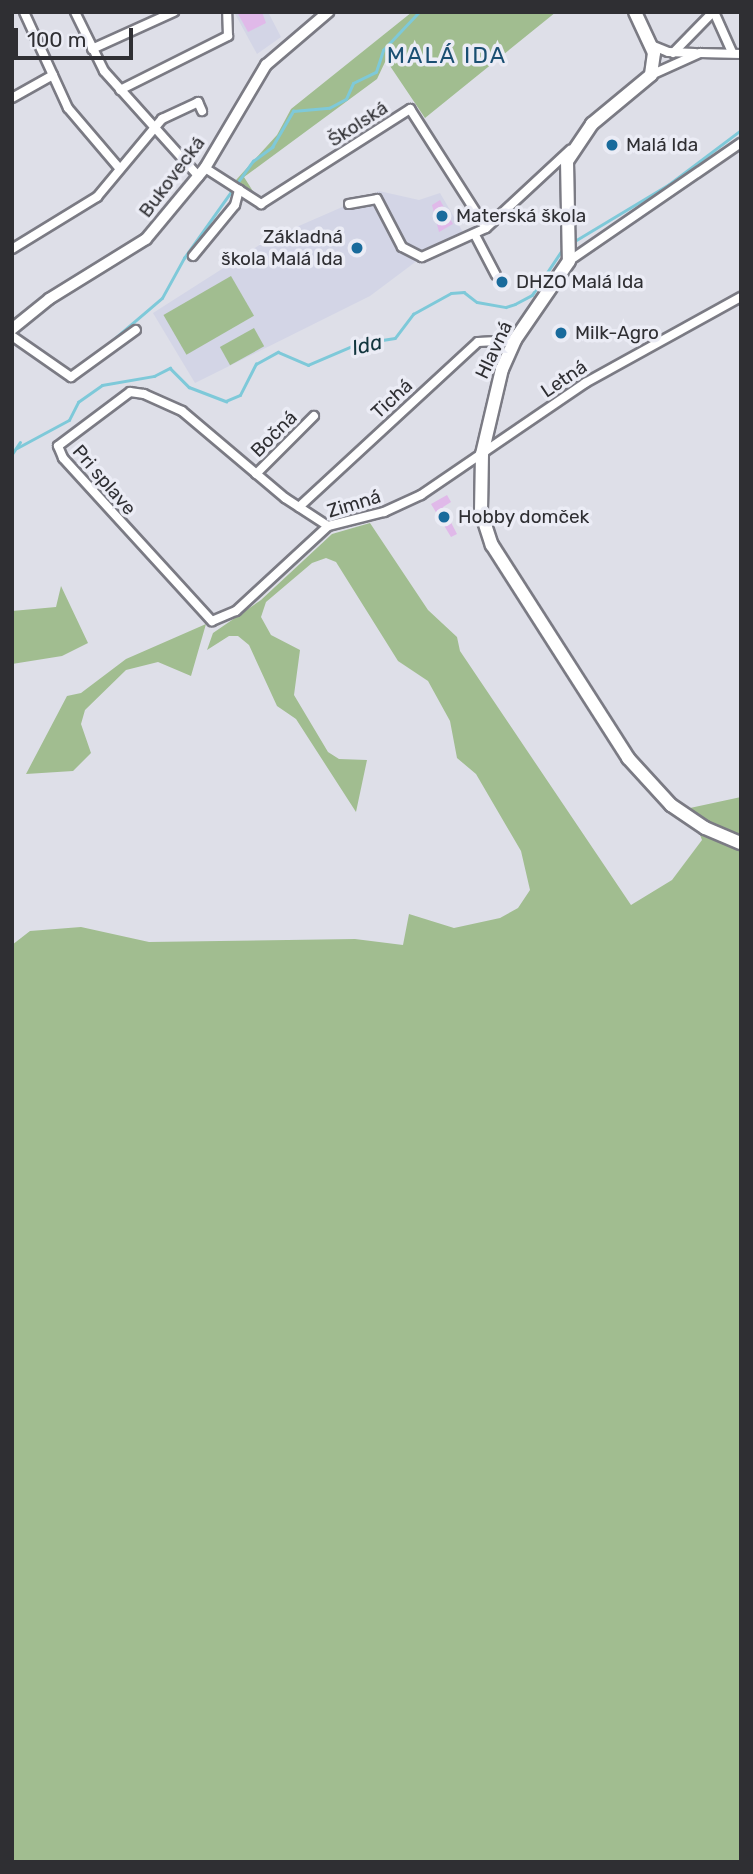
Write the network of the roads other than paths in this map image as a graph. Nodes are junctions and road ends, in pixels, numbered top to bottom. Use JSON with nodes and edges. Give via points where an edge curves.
{"nodes":[{"id":1,"x":24,"y":12,"type":"edge"},
{"id":2,"x":75,"y":12,"type":"edge"},
{"id":3,"x":174,"y":12,"type":"edge"},
{"id":4,"x":228,"y":12,"type":"edge"},
{"id":5,"x":328,"y":12,"type":"edge"},
{"id":6,"x":635,"y":12,"type":"edge"},
{"id":7,"x":713,"y":12,"type":"edge"},
{"id":8,"x":651,"y":45,"type":"junction"},
{"id":9,"x":92,"y":48,"type":"junction"},
{"id":10,"x":673,"y":53,"type":"junction"},
{"id":11,"x":700,"y":53,"type":"junction"},
{"id":12,"x":736,"y":53,"type":"edge"},
{"id":13,"x":53,"y":75,"type":"junction"},
{"id":14,"x":650,"y":75,"type":"junction"},
{"id":15,"x":120,"y":90,"type":"junction"},
{"id":16,"x":12,"y":98,"type":"edge"},
{"id":17,"x":202,"y":111,"type":"dead end"},
{"id":18,"x":153,"y":132,"type":"junction"},
{"id":19,"x":741,"y":143,"type":"edge"},
{"id":20,"x":559,"y":168,"type":"junction"},
{"id":21,"x":120,"y":169,"type":"junction"},
{"id":22,"x":202,"y":172,"type":"junction"},
{"id":23,"x":239,"y":190,"type":"junction"},
{"id":24,"x":349,"y":204,"type":"dead end"},
{"id":25,"x":486,"y":228,"type":"junction"},
{"id":26,"x":475,"y":235,"type":"junction"},
{"id":27,"x":12,"y":248,"type":"edge"},
{"id":28,"x":570,"y":255,"type":"junction"},
{"id":29,"x":193,"y":256,"type":"dead end"},
{"id":30,"x":496,"y":275,"type":"dead end"},
{"id":31,"x":741,"y":296,"type":"edge"},
{"id":32,"x":12,"y":329,"type":"edge"},
{"id":33,"x":136,"y":330,"type":"dead end"},
{"id":34,"x":12,"y":336,"type":"edge"},
{"id":35,"x":515,"y":340,"type":"junction"},
{"id":36,"x":314,"y":416,"type":"dead end"},
{"id":37,"x":482,"y":454,"type":"junction"},
{"id":38,"x":256,"y":474,"type":"junction"},
{"id":39,"x":299,"y":507,"type":"junction"},
{"id":40,"x":328,"y":526,"type":"junction"},
{"id":41,"x":212,"y":621,"type":"joint"},
{"id":42,"x":741,"y":842,"type":"edge"}],
"edges":[{"from":1,"to":13,"type":"street"},
{"from":2,"to":9,"type":"street","name":"Školská"},
{"from":3,"to":9,"type":"street"},
{"from":4,"to":15,"type":"street","via":[[231,31],[223,40],[130,80]]},
{"from":5,"to":22,"type":"street","name":"Bukovecká","via":[[266,65]]},
{"from":6,"to":8,"type":"main road"},
{"from":7,"to":10,"type":"street"},
{"from":7,"to":12,"type":"street"},
{"from":8,"to":10,"type":"street"},
{"from":8,"to":14,"type":"main road"},
{"from":9,"to":15,"type":"street","name":"Školská"},
{"from":10,"to":11,"type":"street"},
{"from":11,"to":12,"type":"street"},
{"from":11,"to":14,"type":"street"},
{"from":13,"to":16,"type":"street"},
{"from":13,"to":21,"type":"street","via":[[75,119]]},
{"from":14,"to":20,"type":"main road","via":[[573,148]]},
{"from":15,"to":18,"type":"street","name":"Školská"},
{"from":17,"to":18,"type":"street","via":[[198,102],[162,119]]},
{"from":18,"to":21,"type":"street"},
{"from":18,"to":22,"type":"street","name":"Školská"},
{"from":19,"to":28,"type":"street"},
{"from":20,"to":25,"type":"street"},
{"from":20,"to":28,"type":"main road","via":[[571,234]]},
{"from":21,"to":27,"type":"street","via":[[92,201]]},
{"from":22,"to":23,"type":"street","name":"Školská"},
{"from":22,"to":32,"type":"street","name":"Bukovecká","via":[[130,253],[55,295]]},
{"from":23,"to":25,"type":"street","name":"Školská","via":[[263,203],[410,109]]},
{"from":23,"to":29,"type":"street","via":[[230,211]]},
{"from":24,"to":26,"type":"street","via":[[377,199],[398,240],[414,255],[427,256]]},
{"from":25,"to":26,"type":"street"},
{"from":26,"to":30,"type":"street"},
{"from":28,"to":35,"type":"main road","name":"Hlavná"},
{"from":31,"to":37,"type":"street","name":"Letná","via":[[585,383]]},
{"from":33,"to":34,"type":"street","via":[[71,377]]},
{"from":35,"to":37,"type":"main road","name":"Hlavná","via":[[495,390]]},
{"from":35,"to":39,"type":"street","name":"Tichá","via":[[478,342]]},
{"from":36,"to":38,"type":"street","name":"Bočná"},
{"from":37,"to":40,"type":"street","name":"Zimná","via":[[408,501]]},
{"from":37,"to":42,"type":"main road","name":"Hlavná","via":[[479,493],[485,529],[536,615],[652,788],[705,828]]},
{"from":38,"to":39,"type":"street","name":"Pri splave"},
{"from":38,"to":41,"type":"street","name":"Pri splave","via":[[182,411],[130,392],[58,446],[63,458]]},
{"from":39,"to":40,"type":"street","name":"Pri splave"},
{"from":40,"to":41,"type":"street","name":"Zimná","via":[[236,611]]}]}
